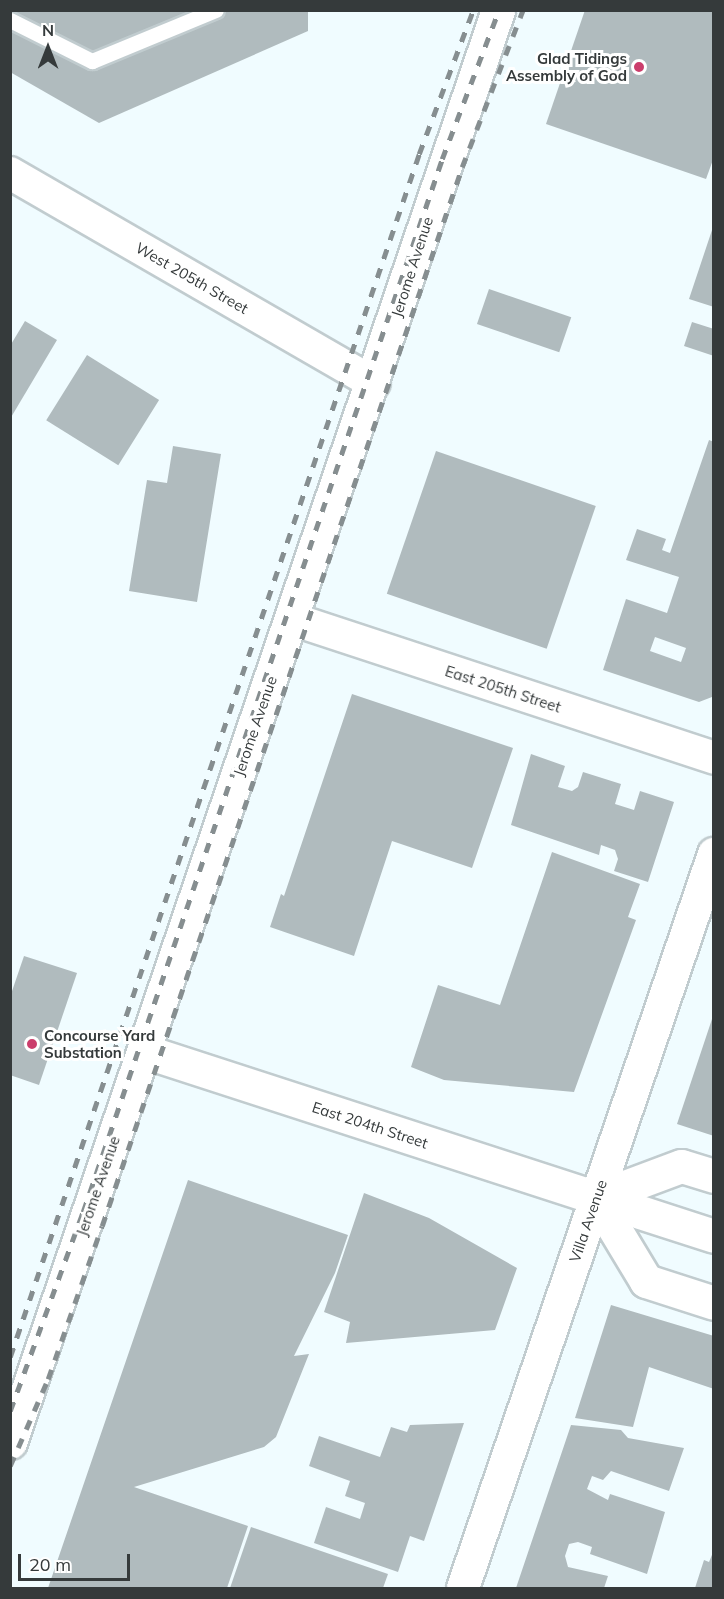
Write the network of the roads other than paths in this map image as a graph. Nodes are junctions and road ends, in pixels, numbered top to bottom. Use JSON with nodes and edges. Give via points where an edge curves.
{"nodes":[{"id":1,"x":216,"y":10,"type":"edge"},
{"id":2,"x":498,"y":10,"type":"edge"},
{"id":3,"x":10,"y":20,"type":"edge"},
{"id":4,"x":10,"y":172,"type":"edge"},
{"id":5,"x":374,"y":383,"type":"junction"},
{"id":6,"x":292,"y":619,"type":"junction"},
{"id":7,"x":714,"y":758,"type":"edge"},
{"id":8,"x":714,"y":854,"type":"edge"},
{"id":9,"x":144,"y":1051,"type":"junction"},
{"id":10,"x":714,"y":1176,"type":"edge"},
{"id":11,"x":596,"y":1198,"type":"junction"},
{"id":12,"x":714,"y":1236,"type":"edge"},
{"id":13,"x":714,"y":1303,"type":"edge"},
{"id":14,"x":10,"y":1442,"type":"edge"},
{"id":15,"x":463,"y":1588,"type":"edge"}],
"edges":[{"from":1,"to":3,"type":"lane","via":[[92,61]]},
{"from":2,"to":5,"type":"main road","name":"Jerome Avenue"},
{"from":4,"to":5,"type":"street","name":"West 205th Street"},
{"from":5,"to":6,"type":"main road","name":"Jerome Avenue"},
{"from":6,"to":7,"type":"street","name":"East 205th Street"},
{"from":6,"to":9,"type":"main road","name":"Jerome Avenue"},
{"from":8,"to":11,"type":"street","name":"Villa Avenue"},
{"from":9,"to":11,"type":"main road","name":"East 204th Street"},
{"from":9,"to":14,"type":"main road","name":"Jerome Avenue"},
{"from":10,"to":11,"type":"main road","via":[[681,1166]]},
{"from":11,"to":12,"type":"main road","name":"East 204th Street"},
{"from":11,"to":13,"type":"main road","via":[[646,1281]]},
{"from":11,"to":15,"type":"street","name":"Villa Avenue"}]}
